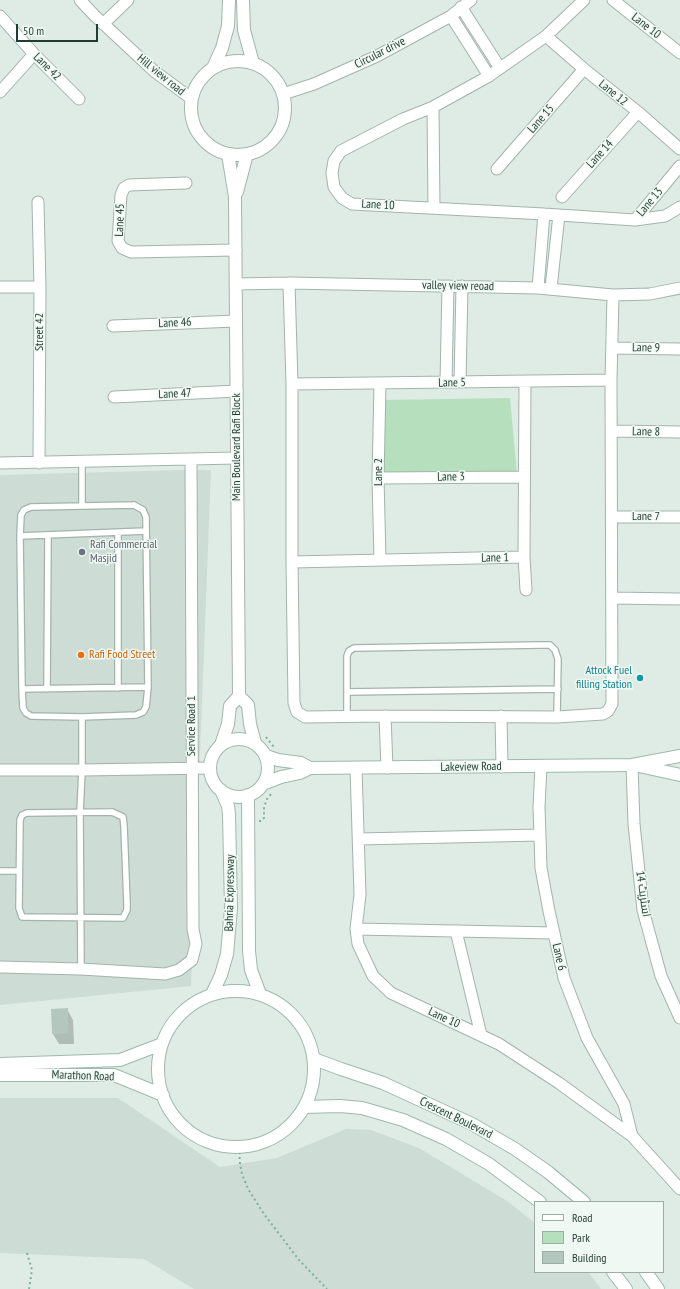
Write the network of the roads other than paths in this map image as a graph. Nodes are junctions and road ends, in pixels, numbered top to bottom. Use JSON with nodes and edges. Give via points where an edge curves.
{"nodes":[{"id":1,"x":80,"y":0,"type":"edge"},
{"id":2,"x":128,"y":0,"type":"edge"},
{"id":3,"x":229,"y":0,"type":"edge"},
{"id":4,"x":243,"y":0,"type":"edge"},
{"id":5,"x":471,"y":0,"type":"edge"},
{"id":6,"x":584,"y":0,"type":"edge"},
{"id":7,"x":613,"y":0,"type":"edge"},
{"id":8,"x":461,"y":7,"type":"junction"},
{"id":9,"x":0,"y":16,"type":"edge"},
{"id":10,"x":451,"y":16,"type":"junction"},
{"id":11,"x":103,"y":24,"type":"junction"},
{"id":12,"x":546,"y":36,"type":"junction"},
{"id":13,"x":680,"y":53,"type":"edge"},
{"id":14,"x":34,"y":54,"type":"junction"},
{"id":15,"x":252,"y":63,"type":"junction"},
{"id":16,"x":213,"y":68,"type":"junction"},
{"id":17,"x":500,"y":68,"type":"junction"},
{"id":18,"x":584,"y":69,"type":"junction"},
{"id":19,"x":489,"y":76,"type":"junction"},
{"id":20,"x":0,"y":92,"type":"edge"},
{"id":21,"x":283,"y":94,"type":"junction"},
{"id":22,"x":79,"y":99,"type":"dead end"},
{"id":23,"x":192,"y":99,"type":"junction"},
{"id":24,"x":433,"y":107,"type":"junction"},
{"id":25,"x":638,"y":112,"type":"junction"},
{"id":26,"x":680,"y":150,"type":"edge"},
{"id":27,"x":228,"y":154,"type":"junction"},
{"id":28,"x":248,"y":154,"type":"junction"},
{"id":29,"x":680,"y":166,"type":"edge"},
{"id":30,"x":497,"y":169,"type":"dead end"},
{"id":31,"x":186,"y":183,"type":"dead end"},
{"id":32,"x":235,"y":197,"type":"junction"},
{"id":33,"x":562,"y":197,"type":"dead end"},
{"id":34,"x":38,"y":202,"type":"dead end"},
{"id":35,"x":680,"y":207,"type":"edge"},
{"id":36,"x":434,"y":208,"type":"junction"},
{"id":37,"x":544,"y":214,"type":"junction"},
{"id":38,"x":559,"y":215,"type":"junction"},
{"id":39,"x":635,"y":220,"type":"junction"},
{"id":40,"x":236,"y":250,"type":"junction"},
{"id":41,"x":288,"y":283,"type":"junction"},
{"id":42,"x":236,"y":284,"type":"junction"},
{"id":43,"x":448,"y":286,"type":"junction"},
{"id":44,"x":462,"y":286,"type":"junction"},
{"id":45,"x":0,"y":287,"type":"edge"},
{"id":46,"x":40,"y":287,"type":"junction"},
{"id":47,"x":538,"y":288,"type":"junction"},
{"id":48,"x":551,"y":288,"type":"junction"},
{"id":49,"x":680,"y":288,"type":"edge"},
{"id":50,"x":613,"y":294,"type":"junction"},
{"id":51,"x":236,"y":321,"type":"junction"},
{"id":52,"x":113,"y":326,"type":"dead end"},
{"id":53,"x":613,"y":348,"type":"junction"},
{"id":54,"x":680,"y":349,"type":"edge"},
{"id":55,"x":611,"y":380,"type":"junction"},
{"id":56,"x":446,"y":382,"type":"junction"},
{"id":57,"x":460,"y":382,"type":"junction"},
{"id":58,"x":525,"y":382,"type":"junction"},
{"id":59,"x":292,"y":384,"type":"junction"},
{"id":60,"x":380,"y":384,"type":"junction"},
{"id":61,"x":237,"y":391,"type":"junction"},
{"id":62,"x":114,"y":397,"type":"dead end"},
{"id":63,"x":612,"y":431,"type":"junction"},
{"id":64,"x":680,"y":432,"type":"edge"},
{"id":65,"x":237,"y":458,"type":"junction"},
{"id":66,"x":191,"y":460,"type":"junction"},
{"id":67,"x":82,"y":462,"type":"junction"},
{"id":68,"x":39,"y":463,"type":"junction"},
{"id":69,"x":0,"y":464,"type":"edge"},
{"id":70,"x":524,"y":477,"type":"junction"},
{"id":71,"x":378,"y":478,"type":"junction"},
{"id":72,"x":82,"y":506,"type":"junction"},
{"id":73,"x":612,"y":517,"type":"junction"},
{"id":74,"x":680,"y":517,"type":"edge"},
{"id":75,"x":146,"y":531,"type":"junction"},
{"id":76,"x":118,"y":533,"type":"junction"},
{"id":77,"x":48,"y":535,"type":"junction"},
{"id":78,"x":20,"y":536,"type":"junction"},
{"id":79,"x":524,"y":557,"type":"junction"},
{"id":80,"x":380,"y":560,"type":"junction"},
{"id":81,"x":292,"y":562,"type":"junction"},
{"id":82,"x":526,"y":590,"type":"dead end"},
{"id":83,"x":612,"y":598,"type":"junction"},
{"id":84,"x":680,"y":598,"type":"edge"},
{"id":85,"x":148,"y":687,"type":"junction"},
{"id":86,"x":118,"y":688,"type":"junction"},
{"id":87,"x":22,"y":689,"type":"junction"},
{"id":88,"x":47,"y":689,"type":"junction"},
{"id":89,"x":558,"y":689,"type":"junction"},
{"id":90,"x":347,"y":692,"type":"junction"},
{"id":91,"x":239,"y":696,"type":"junction"},
{"id":92,"x":385,"y":716,"type":"junction"},
{"id":93,"x":501,"y":716,"type":"junction"},
{"id":94,"x":557,"y":716,"type":"junction"},
{"id":95,"x":82,"y":717,"type":"junction"},
{"id":96,"x":347,"y":717,"type":"junction"},
{"id":97,"x":255,"y":743,"type":"junction"},
{"id":98,"x":221,"y":745,"type":"junction"},
{"id":99,"x":266,"y":756,"type":"junction"},
{"id":100,"x":680,"y":756,"type":"edge"},
{"id":101,"x":632,"y":765,"type":"junction"},
{"id":102,"x":541,"y":766,"type":"junction"},
{"id":103,"x":502,"y":767,"type":"junction"},
{"id":104,"x":210,"y":768,"type":"junction"},
{"id":105,"x":310,"y":768,"type":"junction"},
{"id":106,"x":356,"y":768,"type":"junction"},
{"id":107,"x":387,"y":768,"type":"junction"},
{"id":108,"x":192,"y":769,"type":"junction"},
{"id":109,"x":0,"y":770,"type":"edge"},
{"id":110,"x":82,"y":770,"type":"junction"},
{"id":111,"x":680,"y":775,"type":"edge"},
{"id":112,"x":263,"y":784,"type":"junction"},
{"id":113,"x":221,"y":790,"type":"junction"},
{"id":114,"x":248,"y":795,"type":"junction"},
{"id":115,"x":80,"y":812,"type":"junction"},
{"id":116,"x":540,"y":835,"type":"junction"},
{"id":117,"x":359,"y":839,"type":"junction"},
{"id":118,"x":0,"y":871,"type":"edge"},
{"id":119,"x":19,"y":871,"type":"junction"},
{"id":120,"x":81,"y":918,"type":"junction"},
{"id":121,"x":356,"y":929,"type":"junction"},
{"id":122,"x":456,"y":931,"type":"junction"},
{"id":123,"x":554,"y":933,"type":"junction"},
{"id":124,"x":0,"y":967,"type":"edge"},
{"id":125,"x":81,"y":969,"type":"junction"},
{"id":126,"x":212,"y":994,"type":"junction"},
{"id":127,"x":260,"y":994,"type":"junction"},
{"id":128,"x":680,"y":1018,"type":"edge"},
{"id":129,"x":481,"y":1035,"type":"junction"},
{"id":130,"x":162,"y":1044,"type":"junction"},
{"id":131,"x":314,"y":1058,"type":"junction"},
{"id":132,"x":0,"y":1064,"type":"edge"},
{"id":133,"x":0,"y":1075,"type":"edge"},
{"id":134,"x":162,"y":1094,"type":"junction"},
{"id":135,"x":304,"y":1107,"type":"junction"},
{"id":136,"x":632,"y":1136,"type":"junction"},
{"id":137,"x":680,"y":1189,"type":"edge"},
{"id":138,"x":539,"y":1201,"type":"edge"},
{"id":139,"x":583,"y":1201,"type":"edge"},
{"id":140,"x":614,"y":1273,"type":"edge"},
{"id":141,"x":647,"y":1273,"type":"edge"},
{"id":142,"x":626,"y":1289,"type":"edge"},
{"id":143,"x":658,"y":1289,"type":"edge"}],
"edges":[{"from":1,"to":11,"type":"street","name":"Hill view road"},
{"from":2,"to":11,"type":"street"},
{"from":3,"to":16,"type":"main road","via":[[228,26]]},
{"from":4,"to":15,"type":"main road","via":[[244,30]]},
{"from":5,"to":8,"type":"street","name":"Circular drive"},
{"from":6,"to":12,"type":"street","name":"Lane 10"},
{"from":7,"to":13,"type":"street","name":"Lane 10"},
{"from":8,"to":10,"type":"street","name":"Circular drive"},
{"from":8,"to":17,"type":"street"},
{"from":9,"to":14,"type":"street","name":"Lane 42"},
{"from":10,"to":19,"type":"street"},
{"from":10,"to":21,"type":"street","name":"Circular drive","via":[[378,56],[314,84]]},
{"from":11,"to":23,"type":"street","name":"Hill view road","via":[[154,71]]},
{"from":12,"to":17,"type":"street","name":"Lane 10"},
{"from":12,"to":18,"type":"street","name":"Lane 12"},
{"from":14,"to":20,"type":"street"},
{"from":14,"to":22,"type":"street","name":"Lane 42"},
{"from":15,"to":16,"type":"main road","via":[[239,60]]},
{"from":15,"to":21,"type":"main road","via":[[270,72]]},
{"from":16,"to":23,"type":"main road","via":[[199,81]]},
{"from":17,"to":19,"type":"street","name":"Lane 10"},
{"from":18,"to":25,"type":"street","name":"Lane 12"},
{"from":18,"to":30,"type":"street","name":"Lane 15"},
{"from":19,"to":24,"type":"street","name":"Lane 10"},
{"from":21,"to":28,"type":"main road","via":[[284,120],[278,132],[264,148]]},
{"from":23,"to":27,"type":"main road","via":[[193,123],[199,134],[213,148]]},
{"from":24,"to":36,"type":"street"},
{"from":24,"to":36,"type":"street","name":"Lane 10","via":[[403,119],[341,151],[334,161],[332,173],[334,187],[342,198],[352,204]]},
{"from":25,"to":26,"type":"street","name":"Lane 12"},
{"from":25,"to":33,"type":"street","name":"Lane 14"},
{"from":27,"to":28,"type":"main road"},
{"from":27,"to":32,"type":"main road"},
{"from":28,"to":32,"type":"main road"},
{"from":29,"to":39,"type":"street","name":"Lane 13"},
{"from":31,"to":40,"type":"street","name":"Lane 45","via":[[129,185],[124,188],[121,195],[118,241],[122,248],[131,252]]},
{"from":32,"to":40,"type":"main road","name":"Main Boulevard Rafi Block"},
{"from":34,"to":46,"type":"street","name":"Street 42"},
{"from":35,"to":39,"type":"street","name":"Lane 10","via":[[665,216]]},
{"from":36,"to":37,"type":"street","name":"Lane 10"},
{"from":37,"to":38,"type":"street","name":"Lane 10"},
{"from":37,"to":47,"type":"street"},
{"from":38,"to":39,"type":"street","name":"Lane 10"},
{"from":38,"to":48,"type":"street"},
{"from":40,"to":42,"type":"main road","name":"Main Boulevard Rafi Block"},
{"from":41,"to":42,"type":"street","name":"valley view reoad"},
{"from":41,"to":43,"type":"street","name":"valley view reoad"},
{"from":41,"to":59,"type":"street"},
{"from":42,"to":51,"type":"main road","name":"Main Boulevard Rafi Block"},
{"from":43,"to":44,"type":"street","name":"valley view reoad"},
{"from":43,"to":56,"type":"street"},
{"from":44,"to":47,"type":"street","name":"valley view reoad"},
{"from":44,"to":57,"type":"street"},
{"from":45,"to":46,"type":"street"},
{"from":46,"to":68,"type":"street","name":"Street 42"},
{"from":47,"to":48,"type":"street","name":"valley view reoad"},
{"from":48,"to":50,"type":"street","name":"valley view reoad"},
{"from":49,"to":50,"type":"street","name":"valley view reoad","via":[[650,294]]},
{"from":50,"to":53,"type":"street"},
{"from":51,"to":52,"type":"street","name":"Lane 46"},
{"from":51,"to":61,"type":"main road","name":"Main Boulevard Rafi Block"},
{"from":53,"to":54,"type":"street","name":"Lane 9"},
{"from":53,"to":55,"type":"street"},
{"from":55,"to":58,"type":"street","name":"Lane 5"},
{"from":55,"to":63,"type":"street"},
{"from":56,"to":57,"type":"street","name":"Lane 5"},
{"from":56,"to":60,"type":"street","name":"Lane 5"},
{"from":57,"to":58,"type":"street","name":"Lane 5"},
{"from":58,"to":70,"type":"street","name":"Lane 1"},
{"from":59,"to":60,"type":"street","name":"Lane 5"},
{"from":59,"to":81,"type":"street"},
{"from":60,"to":71,"type":"street","name":"Lane 2"},
{"from":61,"to":62,"type":"street","name":"Lane 47"},
{"from":61,"to":65,"type":"main road","name":"Main Boulevard Rafi Block"},
{"from":63,"to":64,"type":"street","name":"Lane 8"},
{"from":63,"to":73,"type":"street"},
{"from":65,"to":66,"type":"street"},
{"from":65,"to":91,"type":"main road","name":"Main Boulevard Rafi Block"},
{"from":66,"to":67,"type":"street"},
{"from":66,"to":108,"type":"street","name":"Service Road 1"},
{"from":67,"to":68,"type":"street"},
{"from":67,"to":72,"type":"lane"},
{"from":68,"to":69,"type":"street"},
{"from":70,"to":71,"type":"street","name":"Lane 3"},
{"from":70,"to":79,"type":"street","name":"Lane 1"},
{"from":71,"to":80,"type":"street","name":"Lane 2"},
{"from":72,"to":75,"type":"lane","via":[[134,505],[143,510]]},
{"from":72,"to":78,"type":"lane","via":[[31,507],[24,510],[20,520]]},
{"from":73,"to":74,"type":"street","name":"Lane 7"},
{"from":73,"to":83,"type":"street"},
{"from":75,"to":76,"type":"lane"},
{"from":75,"to":85,"type":"lane"},
{"from":76,"to":77,"type":"lane"},
{"from":76,"to":86,"type":"lane"},
{"from":77,"to":78,"type":"lane"},
{"from":77,"to":88,"type":"lane"},
{"from":78,"to":87,"type":"lane"},
{"from":79,"to":80,"type":"street","name":"Lane 1"},
{"from":79,"to":82,"type":"street"},
{"from":80,"to":81,"type":"street","name":"Lane 1"},
{"from":81,"to":96,"type":"street","via":[[294,703],[297,712],[305,717]]},
{"from":83,"to":84,"type":"street"},
{"from":83,"to":94,"type":"street","via":[[612,704],[603,714]]},
{"from":85,"to":86,"type":"lane"},
{"from":85,"to":95,"type":"lane","via":[[143,712],[136,715]]},
{"from":86,"to":88,"type":"lane"},
{"from":87,"to":88,"type":"lane"},
{"from":87,"to":95,"type":"lane","via":[[23,708],[31,716]]},
{"from":89,"to":90,"type":"lane"},
{"from":89,"to":90,"type":"lane","via":[[558,659],[555,650],[550,645],[541,645],[354,648],[347,656]]},
{"from":89,"to":94,"type":"lane"},
{"from":90,"to":96,"type":"lane"},
{"from":91,"to":97,"type":"main road","via":[[248,704]]},
{"from":91,"to":98,"type":"main road","via":[[230,706],[228,724]]},
{"from":92,"to":93,"type":"street"},
{"from":92,"to":96,"type":"street"},
{"from":92,"to":107,"type":"street"},
{"from":93,"to":94,"type":"street"},
{"from":93,"to":103,"type":"street"},
{"from":95,"to":110,"type":"lane"},
{"from":97,"to":98,"type":"main road","via":[[235,739]]},
{"from":97,"to":99,"type":"main road"},
{"from":98,"to":104,"type":"main road","via":[[213,755]]},
{"from":99,"to":105,"type":"main road","via":[[301,763]]},
{"from":99,"to":112,"type":"main road","via":[[268,773]]},
{"from":100,"to":101,"type":"main road"},
{"from":101,"to":102,"type":"main road","name":"Lakeview Road"},
{"from":101,"to":111,"type":"main road"},
{"from":101,"to":128,"type":"street","name":"اسٹریٹ 14","via":[[634,824],[644,910],[661,976]]},
{"from":102,"to":103,"type":"main road","name":"Lakeview Road"},
{"from":102,"to":116,"type":"street","name":"Lane 6"},
{"from":103,"to":107,"type":"main road","name":"Lakeview Road"},
{"from":104,"to":108,"type":"street"},
{"from":104,"to":113,"type":"main road","via":[[213,780]]},
{"from":105,"to":106,"type":"main road","name":"Lakeview Road"},
{"from":105,"to":112,"type":"main road"},
{"from":106,"to":107,"type":"main road","name":"Lakeview Road"},
{"from":106,"to":117,"type":"street","name":"Lane 10"},
{"from":108,"to":110,"type":"street"},
{"from":108,"to":125,"type":"street","name":"Service Road 1","via":[[193,929],[196,944],[192,960],[179,970],[165,974]]},
{"from":109,"to":110,"type":"street"},
{"from":110,"to":115,"type":"lane"},
{"from":112,"to":114,"type":"main road","via":[[257,791]]},
{"from":113,"to":114,"type":"main road","via":[[234,796]]},
{"from":113,"to":126,"type":"main road","name":"Bahria Expressway","via":[[229,814],[231,908],[227,954]]},
{"from":114,"to":127,"type":"main road","name":"Bahria Expressway","via":[[249,951],[251,970]]},
{"from":115,"to":119,"type":"lane","via":[[22,815]]},
{"from":115,"to":120,"type":"lane"},
{"from":115,"to":120,"type":"lane","via":[[112,812],[123,817],[127,903],[123,918]]},
{"from":116,"to":117,"type":"street"},
{"from":116,"to":123,"type":"street","name":"Lane 6","via":[[541,868]]},
{"from":117,"to":121,"type":"street","name":"Lane 10","via":[[360,895]]},
{"from":118,"to":119,"type":"lane"},
{"from":119,"to":120,"type":"lane","via":[[19,908],[22,917]]},
{"from":120,"to":125,"type":"lane"},
{"from":121,"to":122,"type":"street"},
{"from":121,"to":129,"type":"street","name":"Lane 10","via":[[358,944],[373,976],[391,993]]},
{"from":122,"to":123,"type":"street"},
{"from":122,"to":129,"type":"street"},
{"from":123,"to":136,"type":"street","name":"Lane 6","via":[[564,978],[587,1038],[624,1104]]},
{"from":124,"to":125,"type":"street"},
{"from":126,"to":127,"type":"main road","via":[[228,991]]},
{"from":126,"to":130,"type":"main road","via":[[181,1013]]},
{"from":127,"to":131,"type":"main road","via":[[280,1004],[296,1018],[305,1030]]},
{"from":129,"to":136,"type":"street","name":"Lane 10","via":[[552,1078]]},
{"from":130,"to":132,"type":"main road","name":"Marathon Road","via":[[120,1060]]},
{"from":130,"to":134,"type":"main road","via":[[158,1069]]},
{"from":131,"to":135,"type":"main road","via":[[311,1092]]},
{"from":131,"to":139,"type":"main road","name":"Crescent Boulevard","via":[[341,1070],[383,1083],[472,1124],[515,1149]]},
{"from":133,"to":134,"type":"main road","name":"Marathon Road","via":[[114,1075]]},
{"from":134,"to":135,"type":"main road","via":[[171,1112],[184,1127],[213,1143],[239,1147],[259,1144],[277,1136],[292,1123]]},
{"from":135,"to":138,"type":"main road","name":"Crescent Boulevard","via":[[362,1108],[403,1120],[446,1139],[489,1164]]},
{"from":136,"to":137,"type":"street","name":"Lane 10"},
{"from":140,"to":142,"type":"main road"},
{"from":141,"to":143,"type":"main road"}]}
